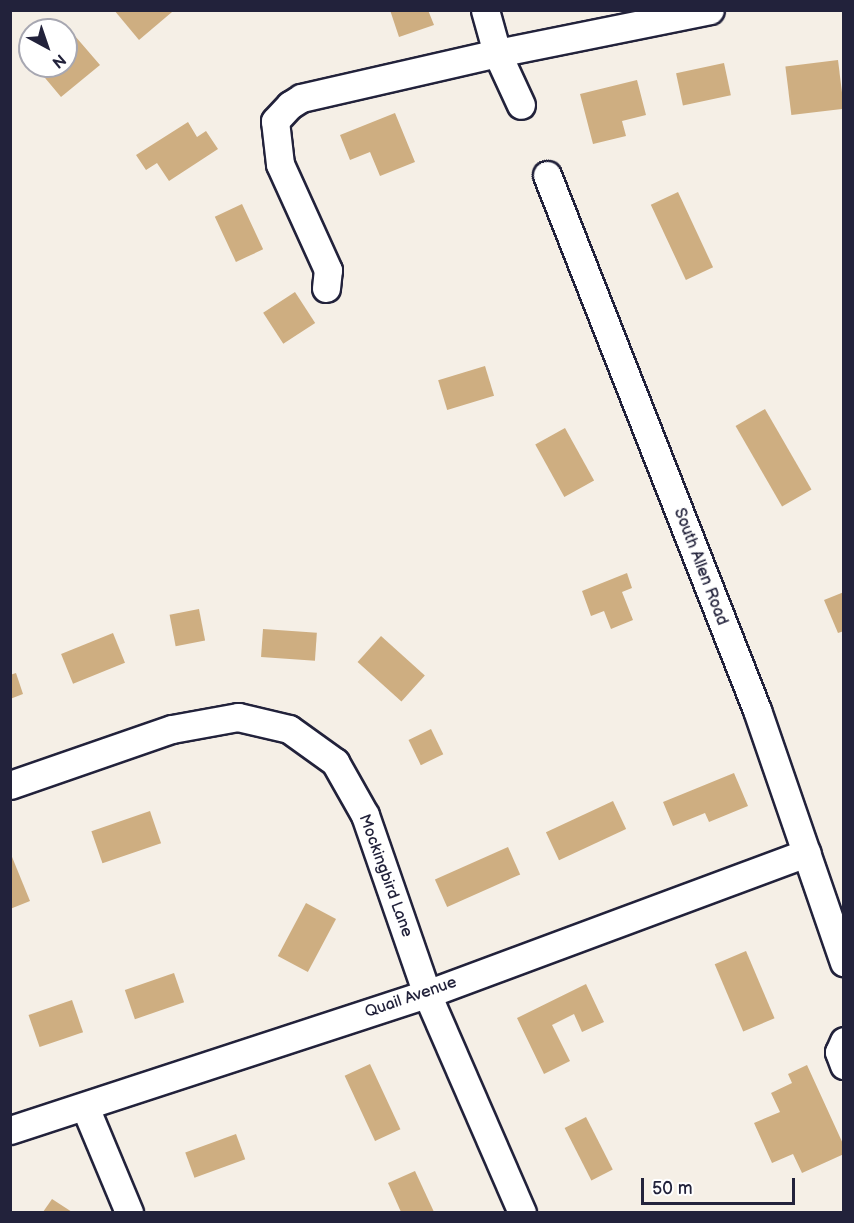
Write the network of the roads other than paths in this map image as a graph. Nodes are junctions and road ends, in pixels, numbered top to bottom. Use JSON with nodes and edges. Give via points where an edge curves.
{"nodes":[{"id":1,"x":485,"y":10,"type":"edge"},
{"id":2,"x":710,"y":10,"type":"edge"},
{"id":3,"x":497,"y":53,"type":"junction"},
{"id":4,"x":521,"y":105,"type":"dead end"},
{"id":5,"x":547,"y":175,"type":"dead end"},
{"id":6,"x":326,"y":288,"type":"dead end"},
{"id":7,"x":10,"y":785,"type":"edge"},
{"id":8,"x":807,"y":854,"type":"junction"},
{"id":9,"x":843,"y":962,"type":"edge"},
{"id":10,"x":427,"y":994,"type":"junction"},
{"id":11,"x":85,"y":1107,"type":"junction"},
{"id":12,"x":10,"y":1130,"type":"edge"},
{"id":13,"x":129,"y":1212,"type":"edge"},
{"id":14,"x":522,"y":1212,"type":"edge"}],
"edges":[{"from":1,"to":3,"type":"street"},
{"from":2,"to":3,"type":"street"},
{"from":3,"to":4,"type":"street"},
{"from":3,"to":6,"type":"street","via":[[301,98],[275,121],[280,164],[328,270]]},
{"from":5,"to":8,"type":"street","name":"South Allen Road","via":[[757,710]]},
{"from":7,"to":10,"type":"street","name":"Mockingbird Lane","via":[[172,729],[238,717],[289,729],[335,762],[365,815]]},
{"from":8,"to":9,"type":"street","name":"South Allen Road"},
{"from":8,"to":10,"type":"street","name":"Quail Avenue"},
{"from":10,"to":11,"type":"street","name":"Quail Avenue"},
{"from":10,"to":14,"type":"street","name":"Mockingbird Lane"},
{"from":11,"to":12,"type":"street","name":"Quail Avenue"},
{"from":11,"to":13,"type":"street"}]}
